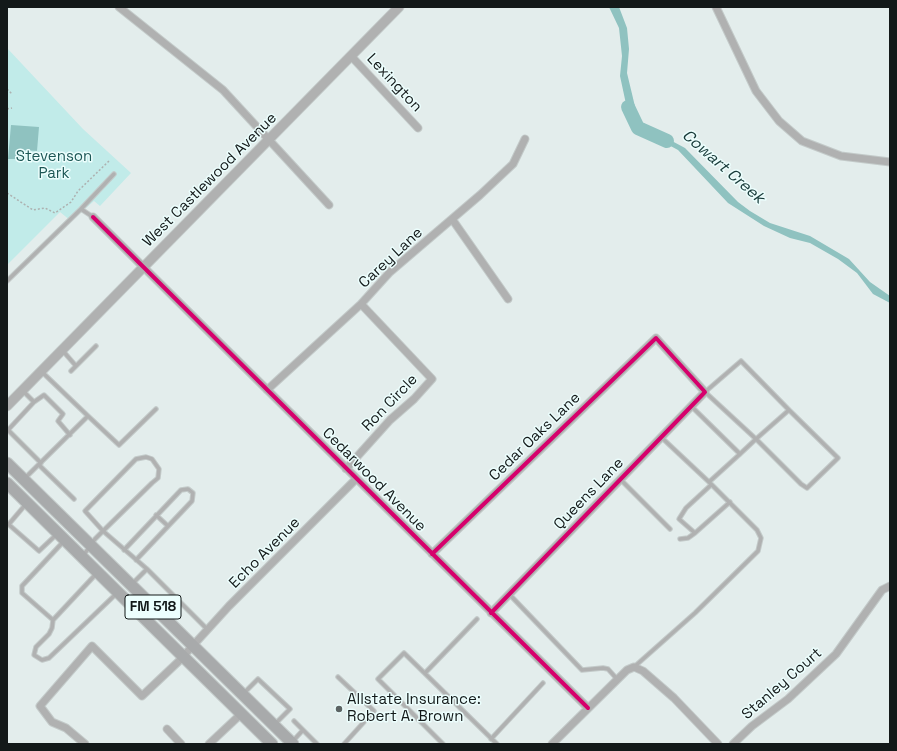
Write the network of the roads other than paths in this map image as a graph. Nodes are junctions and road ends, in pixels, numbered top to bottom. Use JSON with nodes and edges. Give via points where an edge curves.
{"nodes":[{"id":1,"x":119,"y":7,"type":"edge"},
{"id":2,"x":399,"y":7,"type":"edge"},
{"id":3,"x":716,"y":7,"type":"edge"},
{"id":4,"x":351,"y":56,"type":"junction"},
{"id":5,"x":418,"y":128,"type":"dead end"},
{"id":6,"x":526,"y":139,"type":"dead end"},
{"id":7,"x":269,"y":140,"type":"junction"},
{"id":8,"x":890,"y":162,"type":"edge"},
{"id":9,"x":114,"y":174,"type":"dead end"},
{"id":10,"x":329,"y":205,"type":"dead end"},
{"id":11,"x":81,"y":209,"type":"junction"},
{"id":12,"x":93,"y":217,"type":"joint"},
{"id":13,"x":452,"y":219,"type":"junction"},
{"id":14,"x":144,"y":268,"type":"junction"},
{"id":15,"x":7,"y":281,"type":"edge"},
{"id":16,"x":508,"y":299,"type":"dead end"},
{"id":17,"x":361,"y":304,"type":"junction"},
{"id":18,"x":96,"y":346,"type":"dead end"},
{"id":19,"x":62,"y":350,"type":"junction"},
{"id":20,"x":76,"y":366,"type":"junction"},
{"id":21,"x":41,"y":371,"type":"junction"},
{"id":22,"x":71,"y":371,"type":"dead end"},
{"id":23,"x":23,"y":390,"type":"junction"},
{"id":24,"x":267,"y":390,"type":"junction"},
{"id":25,"x":705,"y":392,"type":"junction"},
{"id":26,"x":34,"y":402,"type":"junction"},
{"id":27,"x":7,"y":406,"type":"edge"},
{"id":28,"x":691,"y":406,"type":"junction"},
{"id":29,"x":156,"y":409,"type":"dead end"},
{"id":30,"x":789,"y":410,"type":"junction"},
{"id":31,"x":88,"y":416,"type":"junction"},
{"id":32,"x":70,"y":434,"type":"junction"},
{"id":33,"x":661,"y":437,"type":"junction"},
{"id":34,"x":756,"y":439,"type":"junction"},
{"id":35,"x":740,"y":454,"type":"junction"},
{"id":36,"x":7,"y":463,"type":"edge"},
{"id":37,"x":40,"y":464,"type":"junction"},
{"id":38,"x":346,"y":469,"type":"junction"},
{"id":39,"x":356,"y":479,"type":"junction"},
{"id":40,"x":620,"y":479,"type":"junction"},
{"id":41,"x":24,"y":480,"type":"junction"},
{"id":42,"x":7,"y":483,"type":"edge"},
{"id":43,"x":710,"y":484,"type":"junction"},
{"id":44,"x":74,"y":499,"type":"dead end"},
{"id":45,"x":730,"y":502,"type":"junction"},
{"id":46,"x":27,"y":503,"type":"junction"},
{"id":47,"x":156,"y":515,"type":"junction"},
{"id":48,"x":8,"y":523,"type":"edge"},
{"id":49,"x":168,"y":526,"type":"junction"},
{"id":50,"x":670,"y":529,"type":"dead end"},
{"id":51,"x":102,"y":531,"type":"junction"},
{"id":52,"x":695,"y":533,"type":"junction"},
{"id":53,"x":61,"y":536,"type":"junction"},
{"id":54,"x":680,"y":538,"type":"dead end"},
{"id":55,"x":90,"y":544,"type":"junction"},
{"id":56,"x":124,"y":550,"type":"junction"},
{"id":57,"x":432,"y":554,"type":"junction"},
{"id":58,"x":82,"y":557,"type":"junction"},
{"id":59,"x":136,"y":560,"type":"junction"},
{"id":60,"x":147,"y":569,"type":"junction"},
{"id":61,"x":98,"y":572,"type":"junction"},
{"id":62,"x":131,"y":585,"type":"junction"},
{"id":63,"x":890,"y":586,"type":"edge"},
{"id":64,"x":118,"y":593,"type":"junction"},
{"id":65,"x":509,"y":594,"type":"junction"},
{"id":66,"x":491,"y":613,"type":"junction"},
{"id":67,"x":477,"y":619,"type":"dead end"},
{"id":68,"x":53,"y":620,"type":"junction"},
{"id":69,"x":208,"y":630,"type":"junction"},
{"id":70,"x":192,"y":645,"type":"junction"},
{"id":71,"x":183,"y":657,"type":"junction"},
{"id":72,"x":634,"y":667,"type":"junction"},
{"id":73,"x":425,"y":673,"type":"junction"},
{"id":74,"x":338,"y":677,"type":"dead end"},
{"id":75,"x":617,"y":679,"type":"junction"},
{"id":76,"x":544,"y":683,"type":"dead end"},
{"id":77,"x":242,"y":694,"type":"junction"},
{"id":78,"x":588,"y":708,"type":"junction"},
{"id":79,"x":241,"y":714,"type":"junction"},
{"id":80,"x":294,"y":721,"type":"dead end"},
{"id":81,"x":274,"y":725,"type":"junction"},
{"id":82,"x":167,"y":729,"type":"dead end"},
{"id":83,"x":303,"y":730,"type":"junction"},
{"id":84,"x":491,"y":739,"type":"junction"},
{"id":85,"x":292,"y":743,"type":"edge"},
{"id":86,"x":85,"y":744,"type":"edge"},
{"id":87,"x":181,"y":744,"type":"edge"},
{"id":88,"x":209,"y":744,"type":"edge"},
{"id":89,"x":272,"y":744,"type":"edge"},
{"id":90,"x":317,"y":744,"type":"edge"},
{"id":91,"x":344,"y":744,"type":"edge"},
{"id":92,"x":443,"y":744,"type":"edge"},
{"id":93,"x":497,"y":744,"type":"edge"},
{"id":94,"x":552,"y":744,"type":"edge"},
{"id":95,"x":718,"y":744,"type":"edge"},
{"id":96,"x":733,"y":744,"type":"edge"}],
"edges":[{"from":1,"to":7,"type":"street","via":[[223,90]]},
{"from":2,"to":4,"type":"street","name":"West Castlewood Avenue"},
{"from":3,"to":8,"type":"street","via":[[756,91],[779,121],[802,141],[841,156]]},
{"from":4,"to":5,"type":"street","name":"Lexington"},
{"from":4,"to":7,"type":"street","name":"West Castlewood Avenue"},
{"from":6,"to":13,"type":"street","name":"Carey Lane","via":[[513,164]]},
{"from":7,"to":10,"type":"street"},
{"from":7,"to":14,"type":"street","name":"West Castlewood Avenue"},
{"from":9,"to":11,"type":"lane"},
{"from":11,"to":12,"type":"lane"},
{"from":11,"to":15,"type":"lane"},
{"from":12,"to":14,"type":"street","name":"Cedarwood Avenue"},
{"from":13,"to":16,"type":"street"},
{"from":13,"to":17,"type":"street","name":"Carey Lane","via":[[390,272]]},
{"from":14,"to":19,"type":"street","name":"West Castlewood Avenue"},
{"from":14,"to":24,"type":"street","name":"Cedarwood Avenue"},
{"from":17,"to":24,"type":"street","name":"Carey Lane"},
{"from":17,"to":38,"type":"street","name":"Ron Circle","via":[[432,379],[390,420]]},
{"from":18,"to":20,"type":"lane"},
{"from":19,"to":20,"type":"lane"},
{"from":19,"to":21,"type":"street","name":"West Castlewood Avenue"},
{"from":20,"to":22,"type":"lane"},
{"from":21,"to":23,"type":"street","name":"West Castlewood Avenue"},
{"from":21,"to":31,"type":"lane"},
{"from":23,"to":26,"type":"lane"},
{"from":23,"to":27,"type":"street","name":"West Castlewood Avenue"},
{"from":24,"to":38,"type":"street","name":"Cedarwood Avenue"},
{"from":25,"to":28,"type":"street","name":"Queens Lane"},
{"from":25,"to":30,"type":"lane","via":[[742,361]]},
{"from":25,"to":34,"type":"lane"},
{"from":25,"to":57,"type":"street","name":"Cedar Oaks Lane","via":[[656,338]]},
{"from":26,"to":32,"type":"lane","via":[[44,395],[64,414],[58,421]]},
{"from":26,"to":37,"type":"lane","via":[[8,430]]},
{"from":28,"to":33,"type":"street","name":"Queens Lane"},
{"from":28,"to":35,"type":"lane"},
{"from":29,"to":31,"type":"lane","via":[[119,445]]},
{"from":30,"to":34,"type":"lane"},
{"from":30,"to":34,"type":"lane","via":[[838,458],[807,488]]},
{"from":31,"to":32,"type":"lane"},
{"from":32,"to":37,"type":"lane"},
{"from":33,"to":40,"type":"street","name":"Queens Lane"},
{"from":33,"to":43,"type":"lane"},
{"from":34,"to":35,"type":"lane"},
{"from":35,"to":43,"type":"lane"},
{"from":36,"to":41,"type":"main road","number":"FM 518"},
{"from":37,"to":41,"type":"lane"},
{"from":37,"to":44,"type":"lane"},
{"from":38,"to":39,"type":"street","name":"Cedarwood Avenue"},
{"from":39,"to":57,"type":"street","name":"Cedarwood Avenue"},
{"from":39,"to":69,"type":"street","name":"Echo Avenue"},
{"from":40,"to":50,"type":"lane"},
{"from":40,"to":65,"type":"street","name":"Queens Lane"},
{"from":41,"to":55,"type":"main road","number":"FM 518"},
{"from":42,"to":46,"type":"main road","number":"FM 518"},
{"from":43,"to":45,"type":"lane"},
{"from":43,"to":52,"type":"lane","via":[[686,508],[679,519]]},
{"from":45,"to":52,"type":"lane"},
{"from":45,"to":72,"type":"lane","via":[[757,530],[761,538],[758,551],[695,613]]},
{"from":46,"to":48,"type":"lane"},
{"from":46,"to":53,"type":"main road","number":"FM 518"},
{"from":47,"to":49,"type":"lane"},
{"from":47,"to":49,"type":"lane","via":[[180,490],[188,489],[193,493],[192,501]]},
{"from":47,"to":56,"type":"lane"},
{"from":48,"to":53,"type":"lane","via":[[39,551]]},
{"from":49,"to":59,"type":"lane"},
{"from":51,"to":51,"type":"lane","via":[[158,478],[159,469],[152,459],[136,458],[85,511]]},
{"from":51,"to":55,"type":"lane"},
{"from":51,"to":56,"type":"lane"},
{"from":52,"to":54,"type":"lane","via":[[688,538]]},
{"from":53,"to":58,"type":"main road","number":"FM 518"},
{"from":53,"to":68,"type":"lane","via":[[22,586],[22,593]]},
{"from":55,"to":58,"type":"lane"},
{"from":55,"to":62,"type":"main road","number":"FM 518"},
{"from":56,"to":59,"type":"lane"},
{"from":57,"to":66,"type":"street","name":"Cedarwood Avenue"},
{"from":58,"to":61,"type":"main road","number":"FM 518"},
{"from":59,"to":60,"type":"lane"},
{"from":60,"to":62,"type":"lane"},
{"from":60,"to":69,"type":"lane"},
{"from":61,"to":64,"type":"main road","number":"FM 518"},
{"from":61,"to":68,"type":"lane"},
{"from":62,"to":70,"type":"main road","number":"FM 518"},
{"from":63,"to":96,"type":"street","name":"Stanley Court","via":[[882,590],[836,654],[788,699]]},
{"from":64,"to":68,"type":"lane","via":[[49,658],[42,660],[34,654],[36,647],[49,634]]},
{"from":64,"to":71,"type":"main road","number":"FM 518"},
{"from":65,"to":66,"type":"street","name":"Queens Lane"},
{"from":65,"to":75,"type":"lane","via":[[582,670],[603,668]]},
{"from":66,"to":78,"type":"street","name":"Cedarwood Avenue"},
{"from":67,"to":73,"type":"lane"},
{"from":69,"to":70,"type":"street","name":"Echo Avenue"},
{"from":70,"to":71,"type":"street","name":"Echo Avenue"},
{"from":70,"to":77,"type":"main road","number":"FM 518"},
{"from":71,"to":79,"type":"main road","number":"FM 518"},
{"from":71,"to":86,"type":"street","name":"Echo Avenue","via":[[142,696],[92,646],[40,706],[52,722],[66,728]]},
{"from":72,"to":75,"type":"street"},
{"from":72,"to":95,"type":"street","via":[[642,670],[674,698]]},
{"from":73,"to":84,"type":"lane"},
{"from":73,"to":92,"type":"lane","via":[[404,653],[378,679]]},
{"from":74,"to":91,"type":"lane","via":[[374,711]]},
{"from":75,"to":78,"type":"street"},
{"from":76,"to":84,"type":"lane"},
{"from":77,"to":81,"type":"main road","number":"FM 518"},
{"from":77,"to":81,"type":"lane","via":[[258,679],[290,709]]},
{"from":78,"to":94,"type":"street"},
{"from":79,"to":88,"type":"street"},
{"from":79,"to":89,"type":"main road","number":"FM 518"},
{"from":80,"to":83,"type":"lane"},
{"from":81,"to":85,"type":"main road","number":"FM 518"},
{"from":82,"to":87,"type":"street"},
{"from":83,"to":85,"type":"lane"},
{"from":83,"to":90,"type":"lane"},
{"from":84,"to":93,"type":"lane"}]}
